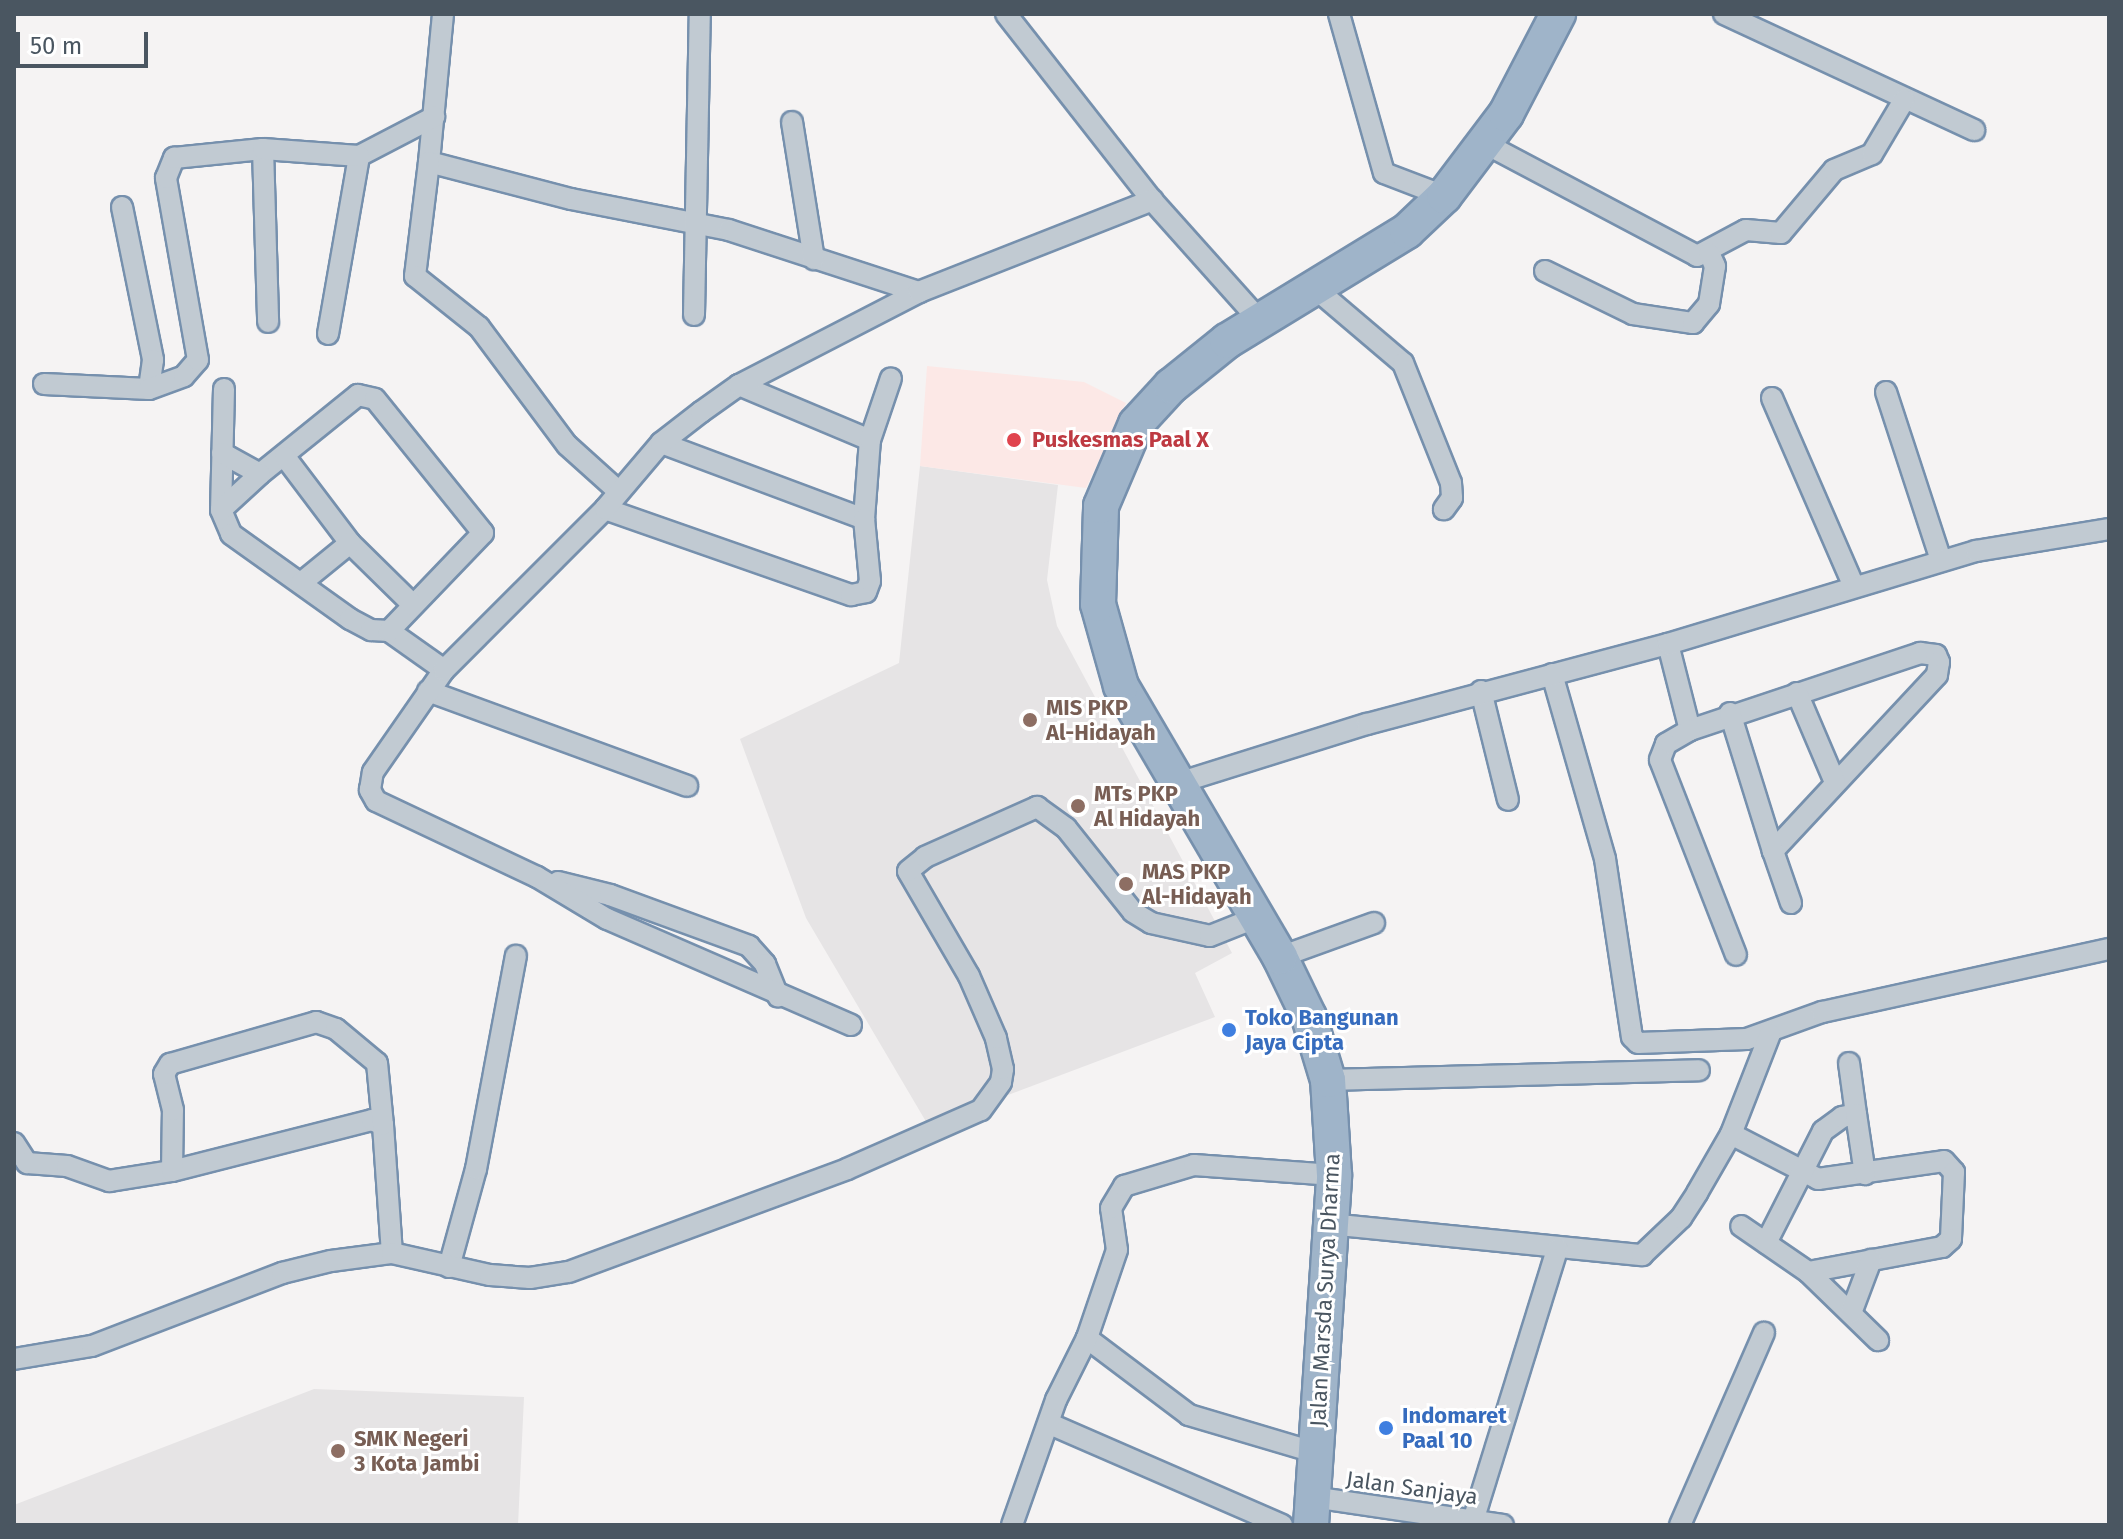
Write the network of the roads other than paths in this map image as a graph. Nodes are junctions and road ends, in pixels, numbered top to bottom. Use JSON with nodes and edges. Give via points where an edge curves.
{"nodes":[{"id":1,"x":443,"y":14,"type":"edge"},
{"id":2,"x":700,"y":14,"type":"edge"},
{"id":3,"x":1006,"y":14,"type":"edge"},
{"id":4,"x":1339,"y":14,"type":"edge"},
{"id":5,"x":1558,"y":14,"type":"edge"},
{"id":6,"x":1724,"y":14,"type":"edge"},
{"id":7,"x":1752,"y":20,"type":"edge"},
{"id":8,"x":1904,"y":100,"type":"junction"},
{"id":9,"x":434,"y":117,"type":"junction"},
{"id":10,"x":792,"y":122,"type":"dead end"},
{"id":11,"x":1974,"y":130,"type":"dead end"},
{"id":12,"x":1484,"y":143,"type":"junction"},
{"id":13,"x":263,"y":149,"type":"junction"},
{"id":14,"x":359,"y":156,"type":"junction"},
{"id":15,"x":429,"y":162,"type":"junction"},
{"id":16,"x":1444,"y":196,"type":"junction"},
{"id":17,"x":1152,"y":200,"type":"junction"},
{"id":18,"x":122,"y":207,"type":"dead end"},
{"id":19,"x":699,"y":224,"type":"junction"},
{"id":20,"x":1709,"y":253,"type":"junction"},
{"id":21,"x":814,"y":259,"type":"junction"},
{"id":22,"x":1545,"y":271,"type":"dead end"},
{"id":23,"x":1316,"y":289,"type":"junction"},
{"id":24,"x":919,"y":292,"type":"junction"},
{"id":25,"x":694,"y":315,"type":"dead end"},
{"id":26,"x":1260,"y":321,"type":"junction"},
{"id":27,"x":268,"y":322,"type":"dead end"},
{"id":28,"x":328,"y":334,"type":"dead end"},
{"id":29,"x":891,"y":378,"type":"dead end"},
{"id":30,"x":44,"y":384,"type":"dead end"},
{"id":31,"x":739,"y":385,"type":"junction"},
{"id":32,"x":149,"y":389,"type":"junction"},
{"id":33,"x":224,"y":389,"type":"dead end"},
{"id":34,"x":1886,"y":392,"type":"dead end"},
{"id":35,"x":1772,"y":398,"type":"dead end"},
{"id":36,"x":870,"y":440,"type":"junction"},
{"id":37,"x":661,"y":443,"type":"junction"},
{"id":38,"x":222,"y":453,"type":"junction"},
{"id":39,"x":285,"y":457,"type":"junction"},
{"id":40,"x":260,"y":474,"type":"junction"},
{"id":41,"x":618,"y":491,"type":"junction"},
{"id":42,"x":605,"y":509,"type":"junction"},
{"id":43,"x":1444,"y":509,"type":"dead end"},
{"id":44,"x":221,"y":510,"type":"junction"},
{"id":45,"x":864,"y":519,"type":"junction"},
{"id":46,"x":2109,"y":529,"type":"edge"},
{"id":47,"x":350,"y":543,"type":"junction"},
{"id":48,"x":1941,"y":560,"type":"junction"},
{"id":49,"x":301,"y":583,"type":"junction"},
{"id":50,"x":1854,"y":587,"type":"junction"},
{"id":51,"x":413,"y":605,"type":"junction"},
{"id":52,"x":389,"y":631,"type":"junction"},
{"id":53,"x":1668,"y":644,"type":"junction"},
{"id":54,"x":444,"y":670,"type":"junction"},
{"id":55,"x":1552,"y":674,"type":"junction"},
{"id":56,"x":428,"y":691,"type":"junction"},
{"id":57,"x":1481,"y":691,"type":"junction"},
{"id":58,"x":1797,"y":693,"type":"junction"},
{"id":59,"x":1730,"y":713,"type":"junction"},
{"id":60,"x":1690,"y":730,"type":"junction"},
{"id":61,"x":1835,"y":782,"type":"junction"},
{"id":62,"x":1175,"y":784,"type":"junction"},
{"id":63,"x":687,"y":786,"type":"dead end"},
{"id":64,"x":1508,"y":800,"type":"dead end"},
{"id":65,"x":1773,"y":851,"type":"junction"},
{"id":66,"x":537,"y":877,"type":"junction"},
{"id":67,"x":1791,"y":903,"type":"dead end"},
{"id":68,"x":1255,"y":918,"type":"junction"},
{"id":69,"x":1374,"y":923,"type":"dead end"},
{"id":70,"x":2109,"y":949,"type":"edge"},
{"id":71,"x":1736,"y":955,"type":"dead end"},
{"id":72,"x":516,"y":956,"type":"dead end"},
{"id":73,"x":1280,"y":957,"type":"junction"},
{"id":74,"x":778,"y":996,"type":"junction"},
{"id":75,"x":851,"y":1025,"type":"dead end"},
{"id":76,"x":1770,"y":1034,"type":"junction"},
{"id":77,"x":1849,"y":1063,"type":"dead end"},
{"id":78,"x":1699,"y":1070,"type":"dead end"},
{"id":79,"x":1328,"y":1080,"type":"junction"},
{"id":80,"x":1856,"y":1114,"type":"junction"},
{"id":81,"x":383,"y":1125,"type":"junction"},
{"id":82,"x":1731,"y":1134,"type":"junction"},
{"id":83,"x":17,"y":1155,"type":"edge"},
{"id":84,"x":1802,"y":1170,"type":"junction"},
{"id":85,"x":172,"y":1171,"type":"junction"},
{"id":86,"x":1865,"y":1174,"type":"junction"},
{"id":87,"x":1334,"y":1175,"type":"junction"},
{"id":88,"x":1329,"y":1224,"type":"junction"},
{"id":89,"x":1741,"y":1226,"type":"dead end"},
{"id":90,"x":1766,"y":1243,"type":"junction"},
{"id":91,"x":1557,"y":1249,"type":"junction"},
{"id":92,"x":392,"y":1253,"type":"junction"},
{"id":93,"x":1871,"y":1260,"type":"junction"},
{"id":94,"x":449,"y":1267,"type":"junction"},
{"id":95,"x":1808,"y":1272,"type":"junction"},
{"id":96,"x":1851,"y":1313,"type":"junction"},
{"id":97,"x":1764,"y":1333,"type":"dead end"},
{"id":98,"x":1087,"y":1338,"type":"junction"},
{"id":99,"x":1878,"y":1340,"type":"dead end"},
{"id":100,"x":14,"y":1359,"type":"edge"},
{"id":101,"x":1050,"y":1424,"type":"junction"},
{"id":102,"x":1317,"y":1453,"type":"junction"},
{"id":103,"x":1312,"y":1511,"type":"edge"},
{"id":104,"x":1473,"y":1521,"type":"junction"},
{"id":105,"x":1012,"y":1525,"type":"edge"},
{"id":106,"x":1282,"y":1525,"type":"edge"},
{"id":107,"x":1503,"y":1525,"type":"edge"},
{"id":108,"x":1680,"y":1525,"type":"edge"}],
"edges":[{"from":1,"to":9,"type":"street"},
{"from":2,"to":19,"type":"street"},
{"from":3,"to":17,"type":"street"},
{"from":4,"to":16,"type":"street","via":[[1384,173]]},
{"from":5,"to":12,"type":"highway","name":"Jalan Marsda Surya Dharma","via":[[1519,93]]},
{"from":6,"to":7,"type":"street"},
{"from":7,"to":8,"type":"street"},
{"from":8,"to":11,"type":"street"},
{"from":8,"to":20,"type":"street","via":[[1872,154],[1834,170],[1781,233],[1746,230]]},
{"from":9,"to":14,"type":"street"},
{"from":9,"to":15,"type":"street"},
{"from":10,"to":21,"type":"street"},
{"from":12,"to":16,"type":"highway","name":"Jalan Marsda Surya Dharma"},
{"from":12,"to":20,"type":"street","via":[[1686,252]]},
{"from":13,"to":14,"type":"street"},
{"from":13,"to":27,"type":"street"},
{"from":13,"to":32,"type":"street","via":[[207,152],[174,158],[168,165],[198,360],[184,376]]},
{"from":14,"to":28,"type":"street"},
{"from":15,"to":19,"type":"street","via":[[571,199]]},
{"from":15,"to":41,"type":"street","via":[[415,276],[479,327],[567,445]]},
{"from":16,"to":23,"type":"highway","name":"Jalan Marsda Surya Dharma","via":[[1407,231]]},
{"from":17,"to":24,"type":"street"},
{"from":17,"to":26,"type":"street"},
{"from":18,"to":32,"type":"street","via":[[153,360]]},
{"from":19,"to":21,"type":"street"},
{"from":19,"to":25,"type":"street"},
{"from":20,"to":22,"type":"street","via":[[1715,266],[1709,304],[1693,323],[1633,314]]},
{"from":21,"to":24,"type":"street"},
{"from":23,"to":26,"type":"highway","name":"Jalan Marsda Surya Dharma"},
{"from":23,"to":43,"type":"street","via":[[1403,363],[1451,483],[1452,498]]},
{"from":24,"to":31,"type":"street"},
{"from":26,"to":62,"type":"highway","name":"Jalan Marsda Surya Dharma","via":[[1171,386],[1136,424],[1101,506],[1096,559],[1105,640],[1121,686]]},
{"from":29,"to":36,"type":"street"},
{"from":30,"to":32,"type":"street"},
{"from":31,"to":36,"type":"street"},
{"from":31,"to":37,"type":"street"},
{"from":33,"to":38,"type":"street"},
{"from":34,"to":48,"type":"street"},
{"from":35,"to":50,"type":"street"},
{"from":36,"to":45,"type":"street"},
{"from":37,"to":41,"type":"street"},
{"from":37,"to":45,"type":"street"},
{"from":38,"to":40,"type":"street"},
{"from":38,"to":44,"type":"street"},
{"from":39,"to":40,"type":"street"},
{"from":39,"to":47,"type":"street"},
{"from":39,"to":51,"type":"street","via":[[358,395],[375,399],[482,527],[481,537]]},
{"from":40,"to":44,"type":"street"},
{"from":41,"to":42,"type":"street"},
{"from":42,"to":45,"type":"street","via":[[851,595],[866,592],[870,581]]},
{"from":42,"to":54,"type":"street"},
{"from":44,"to":49,"type":"street","via":[[231,534]]},
{"from":46,"to":48,"type":"street"},
{"from":47,"to":49,"type":"street"},
{"from":47,"to":51,"type":"street"},
{"from":48,"to":50,"type":"street"},
{"from":49,"to":52,"type":"street","via":[[350,619],[371,630]]},
{"from":50,"to":53,"type":"street"},
{"from":51,"to":52,"type":"street"},
{"from":52,"to":54,"type":"street"},
{"from":53,"to":55,"type":"street"},
{"from":53,"to":60,"type":"street"},
{"from":54,"to":56,"type":"street"},
{"from":55,"to":57,"type":"street"},
{"from":55,"to":76,"type":"street","via":[[1605,859],[1632,1037],[1644,1043]]},
{"from":56,"to":63,"type":"street"},
{"from":56,"to":66,"type":"street","via":[[373,772],[370,790],[376,801]]},
{"from":57,"to":62,"type":"street"},
{"from":57,"to":64,"type":"street"},
{"from":58,"to":59,"type":"street"},
{"from":58,"to":61,"type":"street"},
{"from":58,"to":61,"type":"street","via":[[1920,653],[1936,655],[1939,662],[1937,675]]},
{"from":59,"to":60,"type":"street"},
{"from":59,"to":65,"type":"street"},
{"from":60,"to":71,"type":"street","via":[[1666,744],[1660,760]]},
{"from":61,"to":65,"type":"street"},
{"from":62,"to":68,"type":"highway","name":"Jalan Marsda Surya Dharma"},
{"from":65,"to":67,"type":"street"},
{"from":66,"to":74,"type":"street","via":[[607,919]]},
{"from":66,"to":74,"type":"street","via":[[610,895],[749,946],[765,964]]},
{"from":68,"to":73,"type":"highway","name":"Jalan Marsda Surya Dharma"},
{"from":68,"to":94,"type":"street","via":[[1210,936],[1151,923],[1133,912],[1066,828],[1037,807],[925,857],[908,871],[969,976],[996,1038],[1001,1082],[981,1110],[847,1169],[569,1272],[530,1278]]},
{"from":69,"to":73,"type":"street"},
{"from":70,"to":76,"type":"street","via":[[1822,1012]]},
{"from":72,"to":94,"type":"street","via":[[476,1169]]},
{"from":73,"to":79,"type":"highway","name":"Jalan Marsda Surya Dharma","via":[[1309,1017]]},
{"from":74,"to":75,"type":"street"},
{"from":76,"to":82,"type":"street"},
{"from":77,"to":80,"type":"street"},
{"from":78,"to":79,"type":"street"},
{"from":79,"to":87,"type":"highway","name":"Jalan Marsda Surya Dharma"},
{"from":80,"to":84,"type":"street","via":[[1823,1131]]},
{"from":80,"to":86,"type":"street"},
{"from":81,"to":85,"type":"street","via":[[362,1121]]},
{"from":81,"to":85,"type":"street","via":[[377,1063],[336,1029],[316,1022],[170,1064],[164,1074],[173,1110]]},
{"from":81,"to":92,"type":"street"},
{"from":82,"to":84,"type":"street"},
{"from":82,"to":91,"type":"street","via":[[1681,1218],[1650,1251],[1634,1256]]},
{"from":83,"to":85,"type":"street","via":[[109,1181]]},
{"from":84,"to":86,"type":"street","via":[[1823,1180]]},
{"from":84,"to":90,"type":"street"},
{"from":86,"to":93,"type":"street","via":[[1944,1161],[1954,1172],[1949,1244]]},
{"from":87,"to":88,"type":"highway","name":"Jalan Marsda Surya Dharma"},
{"from":87,"to":98,"type":"street","via":[[1194,1165],[1124,1186],[1111,1208],[1117,1250]]},
{"from":88,"to":91,"type":"street"},
{"from":88,"to":102,"type":"highway","name":"Jalan Marsda Surya Dharma"},
{"from":89,"to":90,"type":"street"},
{"from":90,"to":95,"type":"street"},
{"from":91,"to":104,"type":"street"},
{"from":92,"to":94,"type":"street"},
{"from":92,"to":100,"type":"street","via":[[282,1273],[92,1346]]},
{"from":93,"to":95,"type":"street"},
{"from":93,"to":96,"type":"street"},
{"from":95,"to":96,"type":"street"},
{"from":96,"to":99,"type":"street"},
{"from":97,"to":108,"type":"street"},
{"from":98,"to":101,"type":"street"},
{"from":98,"to":102,"type":"street","via":[[1189,1415]]},
{"from":101,"to":105,"type":"street"},
{"from":101,"to":106,"type":"street"},
{"from":102,"to":103,"type":"highway","name":"Jalan Marsda Surya Dharma"},
{"from":103,"to":104,"type":"street","name":"Jalan Sanjaya"},
{"from":104,"to":107,"type":"street","name":"Jalan Sanjaya"}]}
